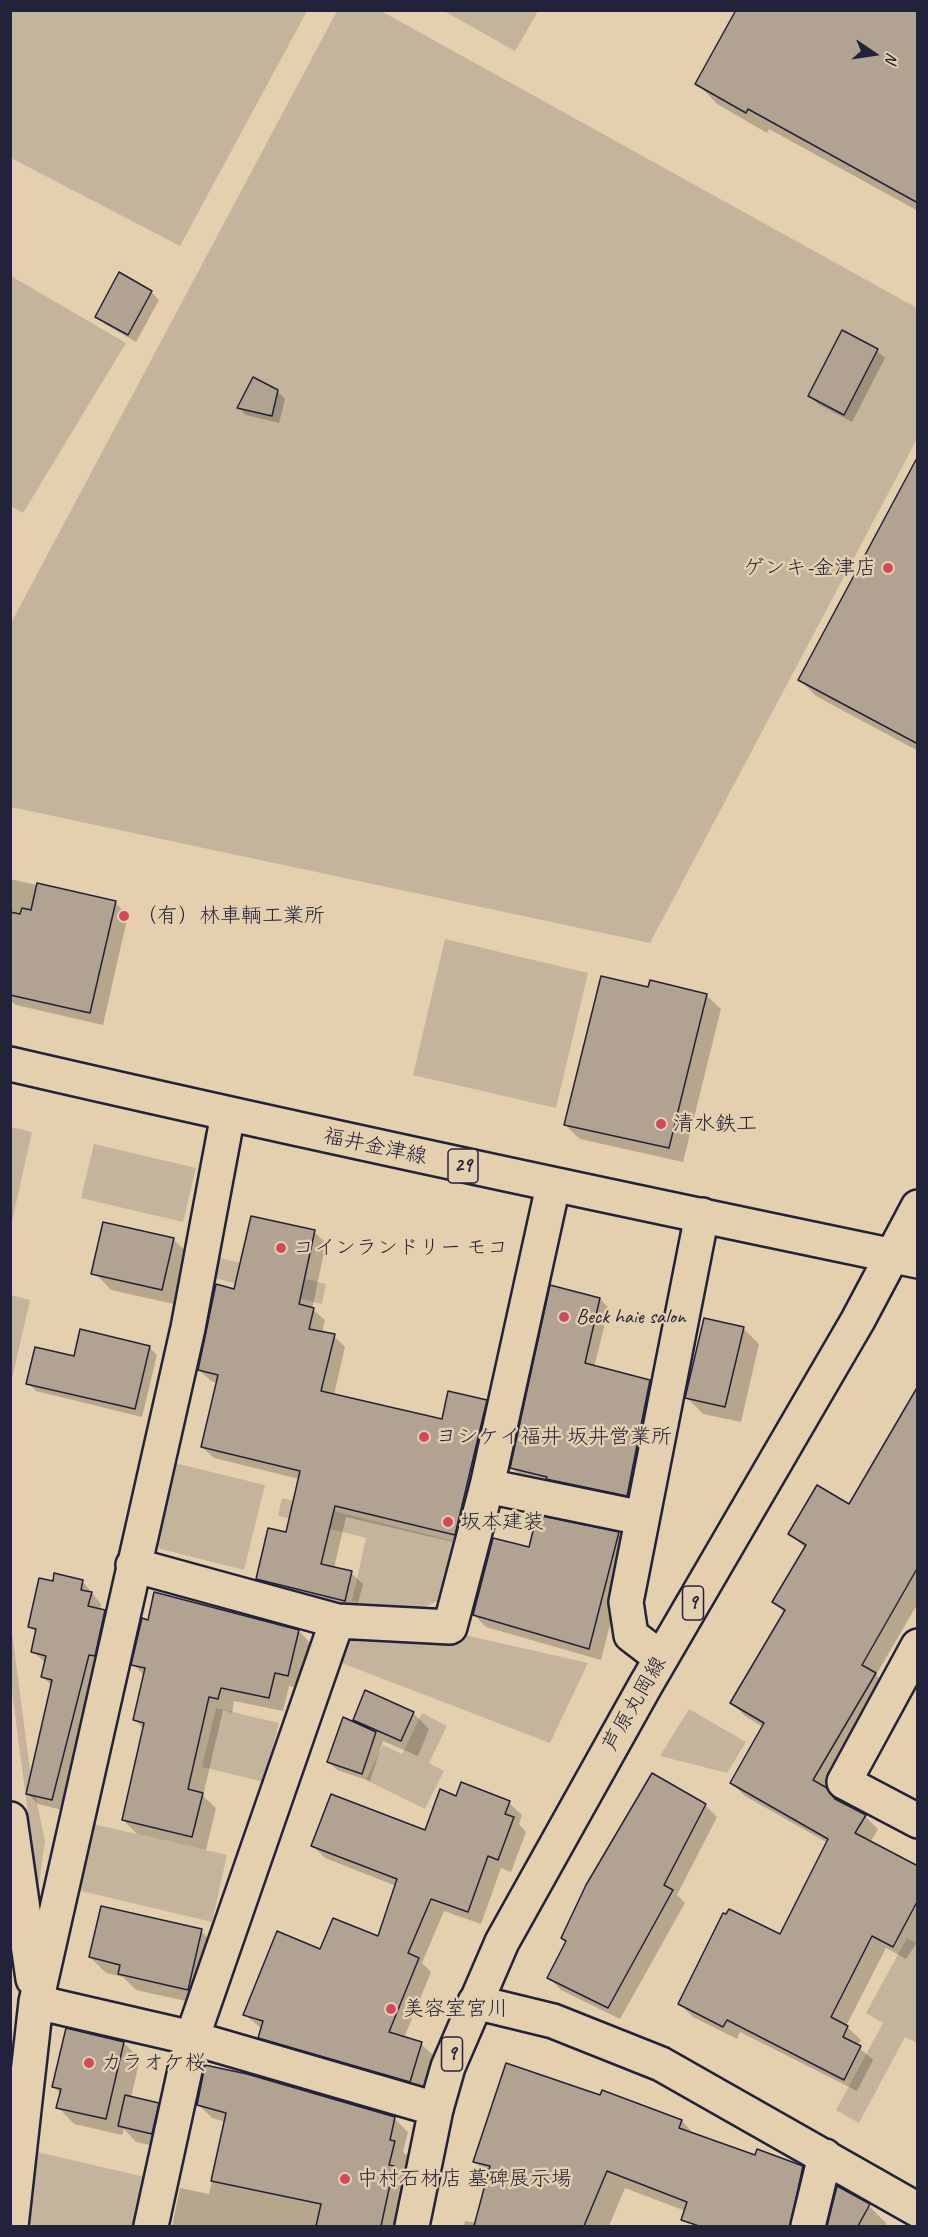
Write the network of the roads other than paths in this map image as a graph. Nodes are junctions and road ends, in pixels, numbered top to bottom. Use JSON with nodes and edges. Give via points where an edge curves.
{"nodes":[{"id":1,"x":10,"y":1064,"type":"edge"},
{"id":2,"x":228,"y":1114,"type":"junction"},
{"id":3,"x":553,"y":1186,"type":"junction"},
{"id":4,"x":918,"y":1207,"type":"edge"},
{"id":5,"x":702,"y":1215,"type":"junction"},
{"id":6,"x":904,"y":1258,"type":"edge"},
{"id":7,"x":487,"y":1486,"type":"junction"},
{"id":8,"x":642,"y":1518,"type":"junction"},
{"id":9,"x":133,"y":1564,"type":"junction"},
{"id":10,"x":337,"y":1620,"type":"junction"},
{"id":11,"x":918,"y":1646,"type":"edge"},
{"id":12,"x":661,"y":1658,"type":"junction"},
{"id":13,"x":10,"y":1819,"type":"edge"},
{"id":14,"x":918,"y":1821,"type":"edge"},
{"id":15,"x":36,"y":2002,"type":"junction"},
{"id":16,"x":475,"y":2002,"type":"junction"},
{"id":17,"x":192,"y":2038,"type":"junction"},
{"id":18,"x":436,"y":2109,"type":"junction"},
{"id":19,"x":825,"y":2156,"type":"junction"},
{"id":20,"x":918,"y":2210,"type":"edge"},
{"id":21,"x":11,"y":2226,"type":"edge"},
{"id":22,"x":151,"y":2226,"type":"edge"},
{"id":23,"x":412,"y":2226,"type":"edge"},
{"id":24,"x":808,"y":2226,"type":"edge"}],
"edges":[{"from":1,"to":2,"type":"street","name":"福井金津線","number":"29"},
{"from":2,"to":3,"type":"street","name":"福井金津線","number":"29"},
{"from":2,"to":9,"type":"street","via":[[188,1328]]},
{"from":3,"to":5,"type":"street","name":"福井金津線","number":"29"},
{"from":3,"to":7,"type":"street"},
{"from":4,"to":6,"type":"street","name":"芦原丸岡線","number":"9"},
{"from":5,"to":6,"type":"street","name":"福井金津線","number":"29"},
{"from":5,"to":8,"type":"street"},
{"from":6,"to":12,"type":"street","name":"芦原丸岡線","number":"9","via":[[858,1320]]},
{"from":7,"to":8,"type":"street"},
{"from":7,"to":10,"type":"street","via":[[450,1627]]},
{"from":8,"to":12,"type":"street","via":[[626,1602],[631,1635]]},
{"from":9,"to":10,"type":"street"},
{"from":9,"to":15,"type":"street"},
{"from":10,"to":17,"type":"street"},
{"from":11,"to":14,"type":"street","via":[[844,1782]]},
{"from":12,"to":16,"type":"street","name":"芦原丸岡線","number":"9","via":[[502,1942]]},
{"from":13,"to":15,"type":"street"},
{"from":15,"to":17,"type":"street"},
{"from":15,"to":21,"type":"street"},
{"from":16,"to":18,"type":"street","name":"芦原丸岡線","number":"9","via":[[448,2067]]},
{"from":16,"to":19,"type":"street","via":[[553,2021],[661,2064]]},
{"from":17,"to":18,"type":"street"},
{"from":17,"to":22,"type":"street"},
{"from":18,"to":23,"type":"street","name":"芦原丸岡線","number":"9"},
{"from":19,"to":20,"type":"street"},
{"from":19,"to":24,"type":"street"}]}
